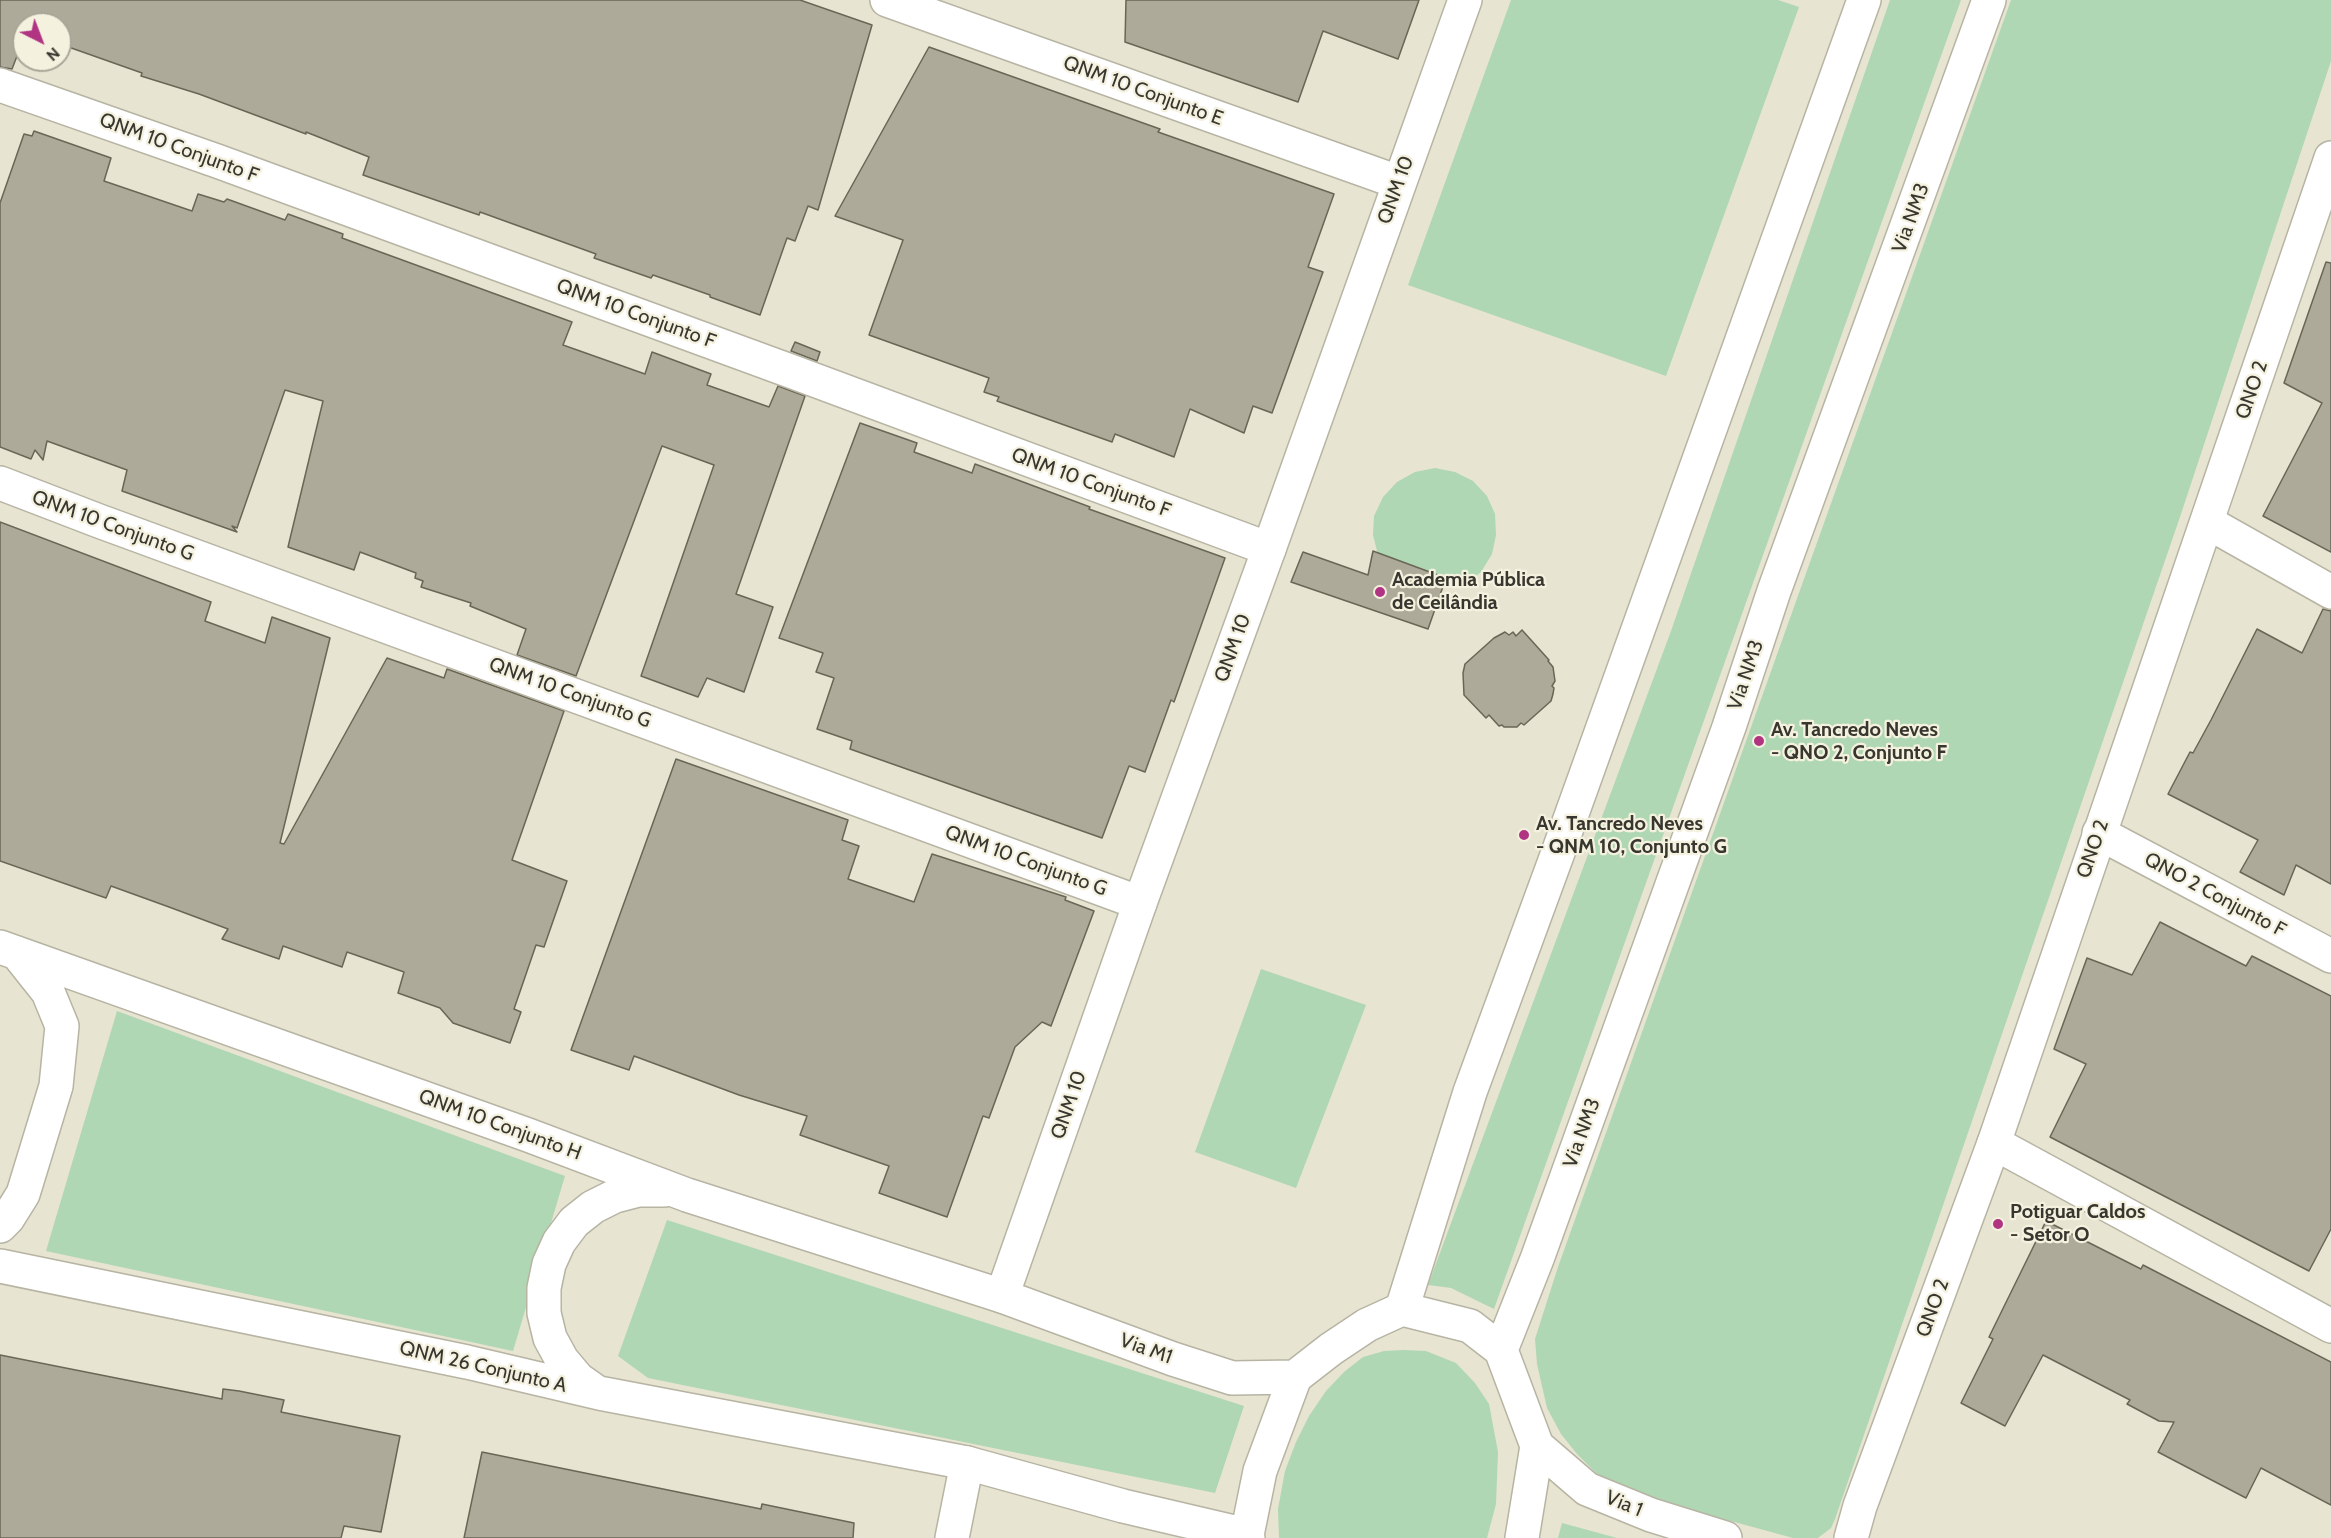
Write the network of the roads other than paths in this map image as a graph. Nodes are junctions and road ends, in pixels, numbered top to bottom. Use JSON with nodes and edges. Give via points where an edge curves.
{"nodes":[{"id":1,"x":887,"y":0,"type":"edge"},
{"id":2,"x":1464,"y":0,"type":"edge"},
{"id":3,"x":1864,"y":0,"type":"edge"},
{"id":4,"x":1989,"y":0,"type":"edge"},
{"id":5,"x":0,"y":85,"type":"edge"},
{"id":6,"x":2331,"y":158,"type":"edge"},
{"id":7,"x":1398,"y":182,"type":"junction"},
{"id":8,"x":2322,"y":218,"type":"edge"},
{"id":9,"x":0,"y":483,"type":"edge"},
{"id":10,"x":2207,"y":522,"type":"junction"},
{"id":11,"x":1269,"y":549,"type":"junction"},
{"id":12,"x":2331,"y":592,"type":"edge"},
{"id":13,"x":2099,"y":833,"type":"junction"},
{"id":14,"x":1140,"y":903,"type":"junction"},
{"id":15,"x":9,"y":950,"type":"edge"},
{"id":16,"x":2331,"y":956,"type":"edge"},
{"id":17,"x":1994,"y":1143,"type":"junction"},
{"id":18,"x":687,"y":1195,"type":"junction"},
{"id":19,"x":0,"y":1226,"type":"edge"},
{"id":20,"x":0,"y":1266,"type":"edge"},
{"id":21,"x":1002,"y":1296,"type":"junction"},
{"id":22,"x":1402,"y":1309,"type":"junction"},
{"id":23,"x":2331,"y":1326,"type":"edge"},
{"id":24,"x":1501,"y":1350,"type":"junction"},
{"id":25,"x":1295,"y":1377,"type":"junction"},
{"id":26,"x":599,"y":1393,"type":"junction"},
{"id":27,"x":1537,"y":1446,"type":"junction"},
{"id":28,"x":967,"y":1463,"type":"junction"},
{"id":29,"x":1247,"y":1536,"type":"edge"},
{"id":30,"x":952,"y":1538,"type":"edge"},
{"id":31,"x":1522,"y":1538,"type":"edge"},
{"id":32,"x":1725,"y":1538,"type":"edge"},
{"id":33,"x":1851,"y":1538,"type":"edge"}],
"edges":[{"from":1,"to":7,"type":"main road","name":"QNM 10 Conjunto E"},
{"from":2,"to":7,"type":"main road","name":"QNM 10"},
{"from":3,"to":22,"type":"main road","via":[[1470,1092]]},
{"from":4,"to":24,"type":"main road","name":"Via NM3"},
{"from":5,"to":11,"type":"main road","name":"QNM 10 Conjunto F","via":[[217,161]]},
{"from":6,"to":8,"type":"main road","name":"QNO 2"},
{"from":7,"to":11,"type":"main road","name":"QNM 10"},
{"from":8,"to":10,"type":"main road","name":"QNO 2"},
{"from":9,"to":14,"type":"main road","name":"QNM 10 Conjunto G"},
{"from":10,"to":12,"type":"main road"},
{"from":10,"to":13,"type":"main road","name":"QNO 2"},
{"from":11,"to":14,"type":"main road","name":"QNM 10"},
{"from":13,"to":16,"type":"main road","name":"QNO 2 Conjunto F"},
{"from":13,"to":17,"type":"main road","name":"QNO 2"},
{"from":14,"to":21,"type":"main road","name":"QNM 10"},
{"from":15,"to":18,"type":"main road","name":"QNM 10 Conjunto H"},
{"from":15,"to":19,"type":"main road","via":[[48,992],[62,1026],[56,1086],[23,1194]]},
{"from":17,"to":23,"type":"main road"},
{"from":17,"to":33,"type":"main road","name":"QNO 2"},
{"from":18,"to":21,"type":"main road","name":"QNM 10 Conjunto H"},
{"from":18,"to":26,"type":"main road","via":[[647,1190],[615,1196],[574,1222],[556,1248],[544,1288],[550,1338],[578,1379]]},
{"from":20,"to":26,"type":"main road","name":"QNM 26 Conjunto A"},
{"from":21,"to":25,"type":"main road","name":"Via M1","via":[[1232,1378]]},
{"from":22,"to":24,"type":"main road","via":[[1470,1326]]},
{"from":22,"to":25,"type":"main road","via":[[1367,1325]]},
{"from":24,"to":27,"type":"main road"},
{"from":25,"to":29,"type":"main road","via":[[1260,1471]]},
{"from":26,"to":28,"type":"main road","name":"QNM 26 Conjunto A"},
{"from":27,"to":31,"type":"main road"},
{"from":27,"to":32,"type":"main road","name":"Via 1","via":[[1587,1489],[1651,1515]]},
{"from":28,"to":29,"type":"main road"},
{"from":28,"to":30,"type":"main road"}]}
